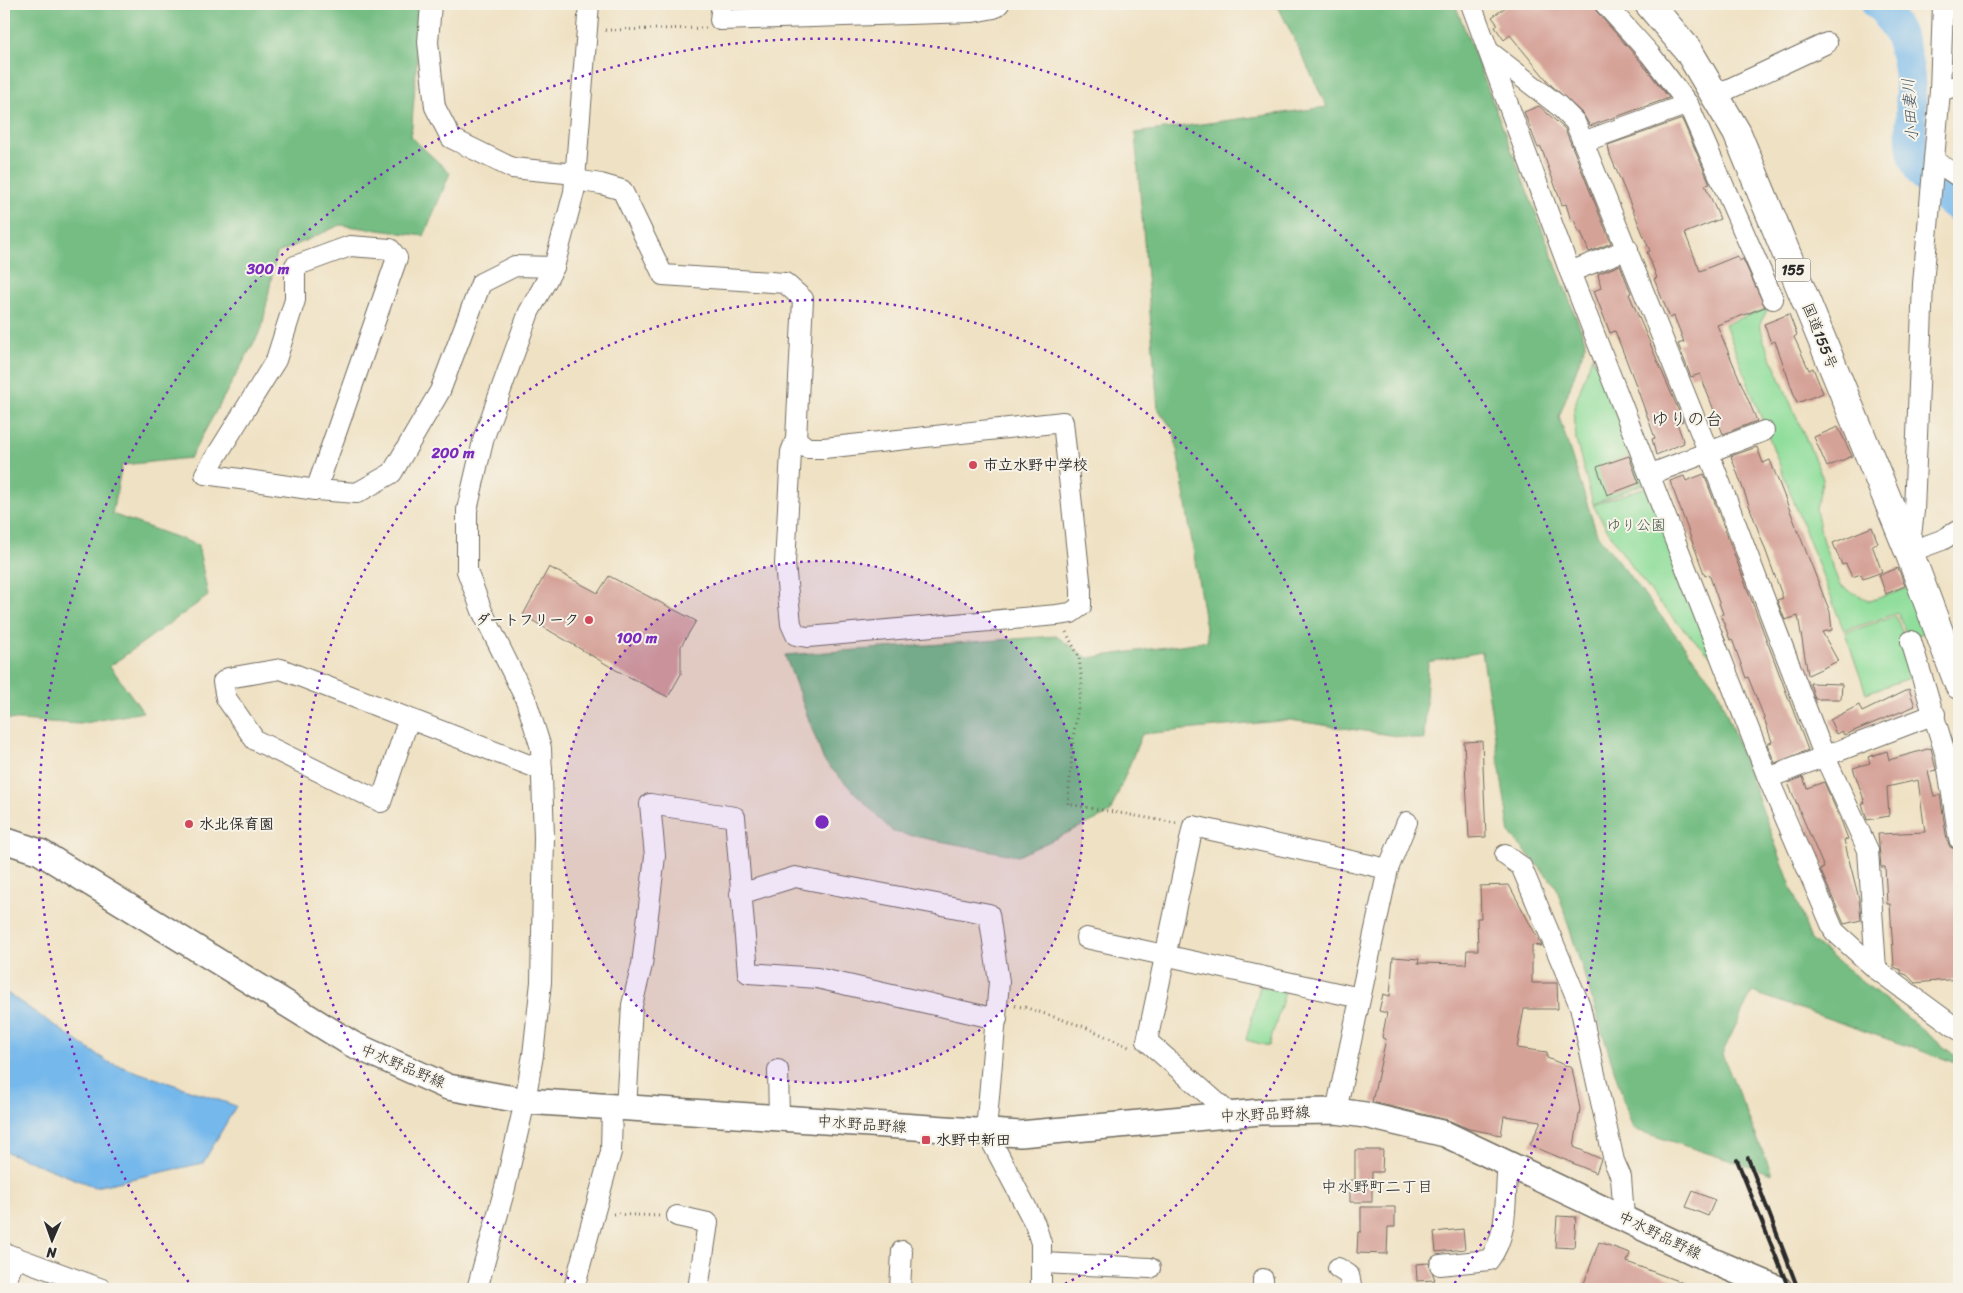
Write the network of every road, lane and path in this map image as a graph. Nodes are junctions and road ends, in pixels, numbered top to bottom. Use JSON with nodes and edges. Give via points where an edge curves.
{"nodes":[{"id":1,"x":431,"y":4,"type":"edge"},
{"id":2,"x":589,"y":4,"type":"edge"},
{"id":3,"x":999,"y":4,"type":"edge"},
{"id":4,"x":1471,"y":4,"type":"edge"},
{"id":5,"x":1605,"y":4,"type":"edge"},
{"id":6,"x":1649,"y":4,"type":"edge"},
{"id":7,"x":1943,"y":4,"type":"edge"},
{"id":8,"x":851,"y":10,"type":"edge"},
{"id":9,"x":721,"y":12,"type":"edge"},
{"id":10,"x":587,"y":29,"type":"junction"},
{"id":11,"x":1827,"y":42,"type":"dead end"},
{"id":12,"x":1491,"y":53,"type":"junction"},
{"id":13,"x":1959,"y":85,"type":"edge"},
{"id":14,"x":1940,"y":91,"type":"junction"},
{"id":15,"x":1716,"y":95,"type":"junction"},
{"id":16,"x":1688,"y":104,"type":"junction"},
{"id":17,"x":1583,"y":142,"type":"junction"},
{"id":18,"x":1934,"y":165,"type":"junction"},
{"id":19,"x":576,"y":177,"type":"junction"},
{"id":20,"x":1959,"y":177,"type":"edge"},
{"id":21,"x":1628,"y":249,"type":"junction"},
{"id":22,"x":554,"y":268,"type":"junction"},
{"id":23,"x":1570,"y":272,"type":"junction"},
{"id":24,"x":1773,"y":299,"type":"dead end"},
{"id":25,"x":1764,"y":431,"type":"dead end"},
{"id":26,"x":796,"y":439,"type":"junction"},
{"id":27,"x":1708,"y":451,"type":"junction"},
{"id":28,"x":1650,"y":474,"type":"junction"},
{"id":29,"x":316,"y":490,"type":"junction"},
{"id":30,"x":1959,"y":530,"type":"edge"},
{"id":31,"x":1909,"y":552,"type":"junction"},
{"id":32,"x":1057,"y":615,"type":"junction"},
{"id":33,"x":1910,"y":641,"type":"dead end"},
{"id":34,"x":1959,"y":685,"type":"edge"},
{"id":35,"x":1935,"y":714,"type":"junction"},
{"id":36,"x":408,"y":721,"type":"dead end"},
{"id":37,"x":1824,"y":755,"type":"junction"},
{"id":38,"x":542,"y":770,"type":"junction"},
{"id":39,"x":1768,"y":778,"type":"junction"},
{"id":40,"x":1407,"y":822,"type":"dead end"},
{"id":41,"x":1193,"y":826,"type":"junction"},
{"id":42,"x":1959,"y":839,"type":"edge"},
{"id":43,"x":4,"y":840,"type":"edge"},
{"id":44,"x":1505,"y":855,"type":"dead end"},
{"id":45,"x":1388,"y":869,"type":"junction"},
{"id":46,"x":740,"y":894,"type":"junction"},
{"id":47,"x":1086,"y":938,"type":"dead end"},
{"id":48,"x":1164,"y":955,"type":"junction"},
{"id":49,"x":1876,"y":969,"type":"junction"},
{"id":50,"x":1360,"y":998,"type":"junction"},
{"id":51,"x":997,"y":1012,"type":"junction"},
{"id":52,"x":1959,"y":1030,"type":"edge"},
{"id":53,"x":1147,"y":1041,"type":"junction"},
{"id":54,"x":778,"y":1070,"type":"dead end"},
{"id":55,"x":525,"y":1101,"type":"junction"},
{"id":56,"x":619,"y":1109,"type":"junction"},
{"id":57,"x":1336,"y":1111,"type":"junction"},
{"id":58,"x":1230,"y":1114,"type":"junction"},
{"id":59,"x":780,"y":1118,"type":"junction"},
{"id":60,"x":986,"y":1131,"type":"junction"},
{"id":61,"x":1508,"y":1164,"type":"junction"},
{"id":62,"x":594,"y":1213,"type":"junction"},
{"id":63,"x":677,"y":1216,"type":"joint"},
{"id":64,"x":1624,"y":1217,"type":"junction"},
{"id":65,"x":902,"y":1251,"type":"dead end"},
{"id":66,"x":9,"y":1255,"type":"edge"},
{"id":67,"x":1042,"y":1263,"type":"junction"},
{"id":68,"x":1440,"y":1265,"type":"dead end"},
{"id":69,"x":1150,"y":1268,"type":"dead end"},
{"id":70,"x":1338,"y":1268,"type":"dead end"},
{"id":71,"x":4,"y":1287,"type":"edge"},
{"id":72,"x":574,"y":1288,"type":"dead end"},
{"id":73,"x":102,"y":1289,"type":"edge"},
{"id":74,"x":477,"y":1289,"type":"edge"},
{"id":75,"x":698,"y":1289,"type":"edge"},
{"id":76,"x":900,"y":1289,"type":"edge"},
{"id":77,"x":1041,"y":1289,"type":"edge"},
{"id":78,"x":1352,"y":1289,"type":"edge"},
{"id":79,"x":1780,"y":1289,"type":"edge"}],
"edges":[{"from":1,"to":19,"type":"street","via":[[428,42],[435,107],[451,138],[512,168]]},
{"from":2,"to":10,"type":"street"},
{"from":3,"to":8,"type":"street","via":[[973,12]]},
{"from":4,"to":12,"type":"street"},
{"from":5,"to":16,"type":"street","via":[[1650,54]]},
{"from":6,"to":15,"type":"highway","name":"国道155号","number":"155","via":[[1688,50]]},
{"from":7,"to":14,"type":"street"},
{"from":8,"to":9,"type":"street"},
{"from":9,"to":10,"type":"path","via":[[712,28]]},
{"from":10,"to":19,"type":"street"},
{"from":11,"to":15,"type":"street"},
{"from":12,"to":17,"type":"street","via":[[1559,106],[1575,122]]},
{"from":12,"to":23,"type":"street"},
{"from":13,"to":14,"type":"street"},
{"from":14,"to":18,"type":"street"},
{"from":15,"to":31,"type":"highway","name":"国道155号","number":"155","via":[[1752,165]]},
{"from":16,"to":17,"type":"street"},
{"from":16,"to":24,"type":"street"},
{"from":17,"to":21,"type":"street"},
{"from":18,"to":20,"type":"street"},
{"from":18,"to":31,"type":"street","via":[[1929,202],[1914,511]]},
{"from":19,"to":22,"type":"street"},
{"from":19,"to":26,"type":"street","via":[[622,190],[663,275],[785,283],[803,299]]},
{"from":21,"to":23,"type":"street"},
{"from":21,"to":27,"type":"street"},
{"from":22,"to":29,"type":"street","via":[[515,266],[481,283],[440,391],[392,473],[358,493]]},
{"from":22,"to":38,"type":"street","via":[[529,312],[484,437],[467,510],[467,571],[482,611],[526,700],[541,748]]},
{"from":23,"to":28,"type":"street"},
{"from":25,"to":27,"type":"street"},
{"from":26,"to":32,"type":"street","via":[[791,452],[785,564],[791,624],[796,635],[808,637]]},
{"from":26,"to":32,"type":"street","via":[[807,448],[824,448],[1063,422],[1081,606]]},
{"from":27,"to":28,"type":"street"},
{"from":27,"to":37,"type":"street"},
{"from":28,"to":39,"type":"street"},
{"from":29,"to":29,"type":"street","via":[[397,258],[390,249],[350,246],[295,266],[295,300],[276,360],[205,474]]},
{"from":30,"to":31,"type":"street"},
{"from":31,"to":34,"type":"highway","name":"国道155号","number":"155"},
{"from":32,"to":41,"type":"path","via":[[1079,657],[1082,683],[1073,738],[1068,804]]},
{"from":33,"to":35,"type":"street"},
{"from":35,"to":37,"type":"street"},
{"from":35,"to":42,"type":"street","via":[[1951,779]]},
{"from":36,"to":38,"type":"street","via":[[381,802],[255,740],[226,698],[222,682],[228,678],[281,669]]},
{"from":37,"to":39,"type":"street"},
{"from":37,"to":49,"type":"street","via":[[1868,850]]},
{"from":38,"to":55,"type":"street","via":[[541,982]]},
{"from":39,"to":49,"type":"street","via":[[1834,930]]},
{"from":40,"to":45,"type":"street"},
{"from":41,"to":45,"type":"street"},
{"from":41,"to":48,"type":"street"},
{"from":43,"to":55,"type":"main road","name":"中水野品野線","via":[[49,857],[352,1044],[448,1087]]},
{"from":44,"to":64,"type":"street","via":[[1521,866],[1580,1006],[1614,1161],[1621,1177]]},
{"from":45,"to":50,"type":"street"},
{"from":46,"to":51,"type":"street","via":[[748,972],[817,978]]},
{"from":46,"to":51,"type":"street","via":[[795,877],[989,914],[999,982]]},
{"from":46,"to":56,"type":"street","via":[[735,817],[650,804],[655,856]]},
{"from":47,"to":48,"type":"street"},
{"from":48,"to":50,"type":"street"},
{"from":48,"to":53,"type":"street"},
{"from":49,"to":52,"type":"street"},
{"from":50,"to":57,"type":"street"},
{"from":51,"to":53,"type":"path","via":[[1024,1006],[1085,1027],[1130,1048]]},
{"from":51,"to":60,"type":"street"},
{"from":53,"to":58,"type":"street"},
{"from":54,"to":59,"type":"street"},
{"from":55,"to":56,"type":"main road","name":"中水野品野線"},
{"from":55,"to":74,"type":"street"},
{"from":56,"to":59,"type":"main road","name":"中水野品野線"},
{"from":56,"to":62,"type":"street"},
{"from":57,"to":58,"type":"main road","name":"中水野品野線"},
{"from":57,"to":61,"type":"main road","name":"中水野品野線","via":[[1445,1134]]},
{"from":58,"to":60,"type":"main road","name":"中水野品野線","via":[[1020,1134]]},
{"from":59,"to":60,"type":"main road","name":"中水野品野線"},
{"from":60,"to":67,"type":"street","via":[[1035,1224]]},
{"from":61,"to":64,"type":"main road","name":"中水野品野線"},
{"from":61,"to":68,"type":"street","via":[[1503,1232],[1497,1250],[1489,1260]]},
{"from":62,"to":63,"type":"path"},
{"from":62,"to":72,"type":"street"},
{"from":63,"to":75,"type":"street","via":[[708,1223]]},
{"from":64,"to":79,"type":"main road","name":"中水野品野線","via":[[1715,1262]]},
{"from":65,"to":76,"type":"street"},
{"from":66,"to":71,"type":"street"},
{"from":66,"to":73,"type":"street"},
{"from":67,"to":69,"type":"street"},
{"from":67,"to":77,"type":"street"},
{"from":70,"to":78,"type":"street","via":[[1350,1275]]}]}
